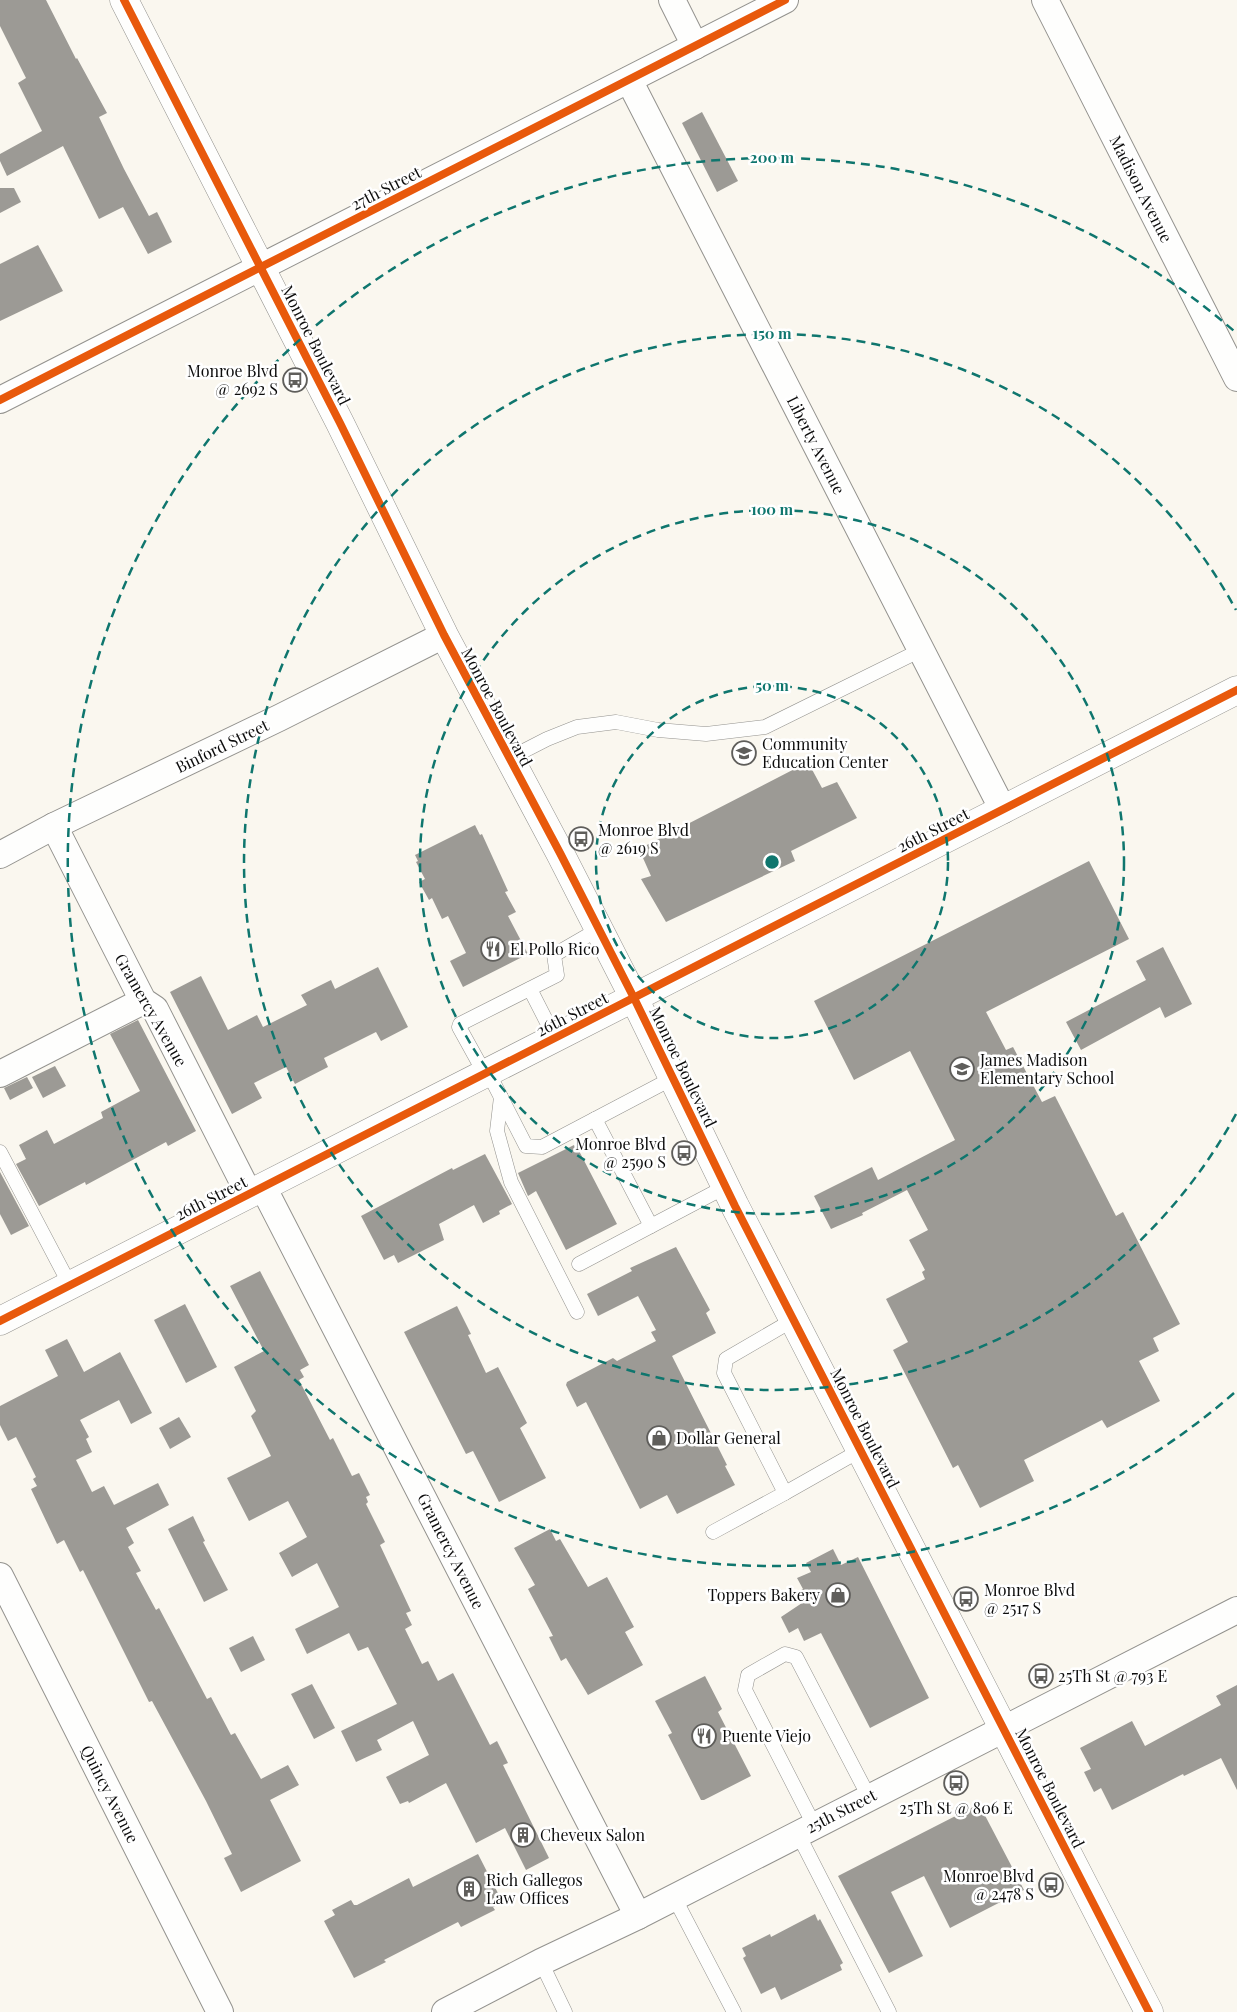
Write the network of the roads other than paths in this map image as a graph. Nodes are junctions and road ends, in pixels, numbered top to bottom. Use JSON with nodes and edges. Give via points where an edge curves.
{"nodes":[{"id":1,"x":124,"y":0,"type":"edge"},
{"id":2,"x":672,"y":0,"type":"edge"},
{"id":3,"x":785,"y":0,"type":"edge"},
{"id":4,"x":1045,"y":0,"type":"edge"},
{"id":5,"x":695,"y":46,"type":"junction"},
{"id":6,"x":629,"y":80,"type":"junction"},
{"id":7,"x":261,"y":267,"type":"junction"},
{"id":8,"x":1237,"y":378,"type":"edge"},
{"id":9,"x":0,"y":400,"type":"edge"},
{"id":10,"x":444,"y":636,"type":"junction"},
{"id":11,"x":921,"y":650,"type":"junction"},
{"id":12,"x":1237,"y":690,"type":"edge"},
{"id":13,"x":508,"y":758,"type":"junction"},
{"id":14,"x":1003,"y":810,"type":"junction"},
{"id":15,"x":54,"y":826,"type":"junction"},
{"id":16,"x":1,"y":852,"type":"edge"},
{"id":17,"x":599,"y":929,"type":"junction"},
{"id":18,"x":530,"y":989,"type":"junction"},
{"id":19,"x":634,"y":998,"type":"junction"},
{"id":20,"x":143,"y":1001,"type":"junction"},
{"id":21,"x":555,"y":1038,"type":"junction"},
{"id":22,"x":486,"y":1073,"type":"junction"},
{"id":23,"x":0,"y":1074,"type":"edge"},
{"id":24,"x":673,"y":1078,"type":"junction"},
{"id":25,"x":501,"y":1097,"type":"junction"},
{"id":26,"x":595,"y":1119,"type":"junction"},
{"id":27,"x":0,"y":1152,"type":"edge"},
{"id":28,"x":725,"y":1186,"type":"junction"},
{"id":29,"x":256,"y":1190,"type":"junction"},
{"id":30,"x":651,"y":1226,"type":"junction"},
{"id":31,"x":579,"y":1264,"type":"dead end"},
{"id":32,"x":70,"y":1285,"type":"junction"},
{"id":33,"x":577,"y":1312,"type":"dead end"},
{"id":34,"x":794,"y":1320,"type":"junction"},
{"id":35,"x":0,"y":1321,"type":"edge"},
{"id":36,"x":861,"y":1450,"type":"junction"},
{"id":37,"x":785,"y":1493,"type":"junction"},
{"id":38,"x":713,"y":1532,"type":"dead end"},
{"id":39,"x":0,"y":1576,"type":"edge"},
{"id":40,"x":1237,"y":1610,"type":"edge"},
{"id":41,"x":1004,"y":1728,"type":"junction"},
{"id":42,"x":869,"y":1797,"type":"junction"},
{"id":43,"x":806,"y":1830,"type":"junction"},
{"id":44,"x":674,"y":1898,"type":"junction"},
{"id":45,"x":638,"y":1916,"type":"junction"},
{"id":46,"x":541,"y":1962,"type":"junction"},
{"id":47,"x":220,"y":2012,"type":"edge"},
{"id":48,"x":445,"y":2012,"type":"edge"},
{"id":49,"x":566,"y":2012,"type":"edge"},
{"id":50,"x":734,"y":2012,"type":"edge"},
{"id":51,"x":889,"y":2012,"type":"edge"},
{"id":52,"x":1149,"y":2012,"type":"edge"}],
"edges":[{"from":1,"to":7,"type":"street","name":"Monroe Boulevard"},
{"from":2,"to":5,"type":"street"},
{"from":3,"to":5,"type":"street","name":"27th Street"},
{"from":4,"to":8,"type":"street","name":"Madison Avenue"},
{"from":5,"to":6,"type":"street","name":"27th Street"},
{"from":6,"to":7,"type":"street","name":"27th Street"},
{"from":6,"to":11,"type":"street","name":"Liberty Avenue"},
{"from":7,"to":9,"type":"street","name":"27th Street"},
{"from":7,"to":10,"type":"street","name":"Monroe Boulevard"},
{"from":10,"to":13,"type":"street","name":"Monroe Boulevard"},
{"from":10,"to":15,"type":"street","name":"Binford Street"},
{"from":11,"to":13,"type":"lane","via":[[765,727],[706,734],[616,722],[577,727]]},
{"from":11,"to":14,"type":"street","name":"Liberty Avenue"},
{"from":12,"to":14,"type":"street","name":"26th Street"},
{"from":13,"to":17,"type":"street","name":"Monroe Boulevard"},
{"from":14,"to":19,"type":"street","name":"26th Street"},
{"from":15,"to":16,"type":"street","name":"Binford Street"},
{"from":15,"to":20,"type":"street","name":"Gramercy Avenue"},
{"from":17,"to":18,"type":"lane","via":[[554,955],[557,975]]},
{"from":17,"to":19,"type":"street","name":"Monroe Boulevard"},
{"from":18,"to":21,"type":"lane"},
{"from":18,"to":22,"type":"lane","via":[[460,1024]]},
{"from":19,"to":21,"type":"street","name":"26th Street"},
{"from":19,"to":24,"type":"street","name":"Monroe Boulevard"},
{"from":20,"to":23,"type":"street"},
{"from":20,"to":29,"type":"street","name":"Gramercy Avenue","via":[[155,1009]]},
{"from":21,"to":22,"type":"street","name":"26th Street"},
{"from":22,"to":25,"type":"lane"},
{"from":22,"to":29,"type":"street","name":"26th Street"},
{"from":24,"to":26,"type":"lane"},
{"from":24,"to":28,"type":"street","name":"Monroe Boulevard"},
{"from":25,"to":26,"type":"lane","via":[[526,1146],[542,1147]]},
{"from":25,"to":33,"type":"lane","via":[[497,1131],[511,1182]]},
{"from":26,"to":30,"type":"lane"},
{"from":27,"to":32,"type":"lane"},
{"from":28,"to":30,"type":"lane"},
{"from":28,"to":34,"type":"street","name":"Monroe Boulevard"},
{"from":29,"to":32,"type":"street","name":"26th Street"},
{"from":29,"to":45,"type":"street","name":"Gramercy Avenue"},
{"from":30,"to":31,"type":"lane"},
{"from":32,"to":35,"type":"street","name":"26th Street"},
{"from":34,"to":36,"type":"street","name":"Monroe Boulevard"},
{"from":34,"to":37,"type":"lane","via":[[726,1359],[724,1373]]},
{"from":36,"to":37,"type":"lane"},
{"from":36,"to":41,"type":"street","name":"Monroe Boulevard"},
{"from":37,"to":38,"type":"lane"},
{"from":39,"to":47,"type":"street","name":"Quincy Avenue"},
{"from":40,"to":41,"type":"street","name":"25th Street"},
{"from":41,"to":42,"type":"street","name":"25th Street"},
{"from":41,"to":52,"type":"street","name":"Monroe Boulevard"},
{"from":42,"to":43,"type":"street","name":"25th Street"},
{"from":42,"to":43,"type":"lane","via":[[796,1657],[786,1654],[748,1675],[745,1690]]},
{"from":43,"to":44,"type":"street","name":"25th Street"},
{"from":43,"to":51,"type":"lane"},
{"from":44,"to":45,"type":"street","name":"25th Street"},
{"from":44,"to":50,"type":"lane"},
{"from":45,"to":46,"type":"street","name":"25th Street"},
{"from":46,"to":48,"type":"street","name":"25th Street"},
{"from":46,"to":49,"type":"lane"}]}
